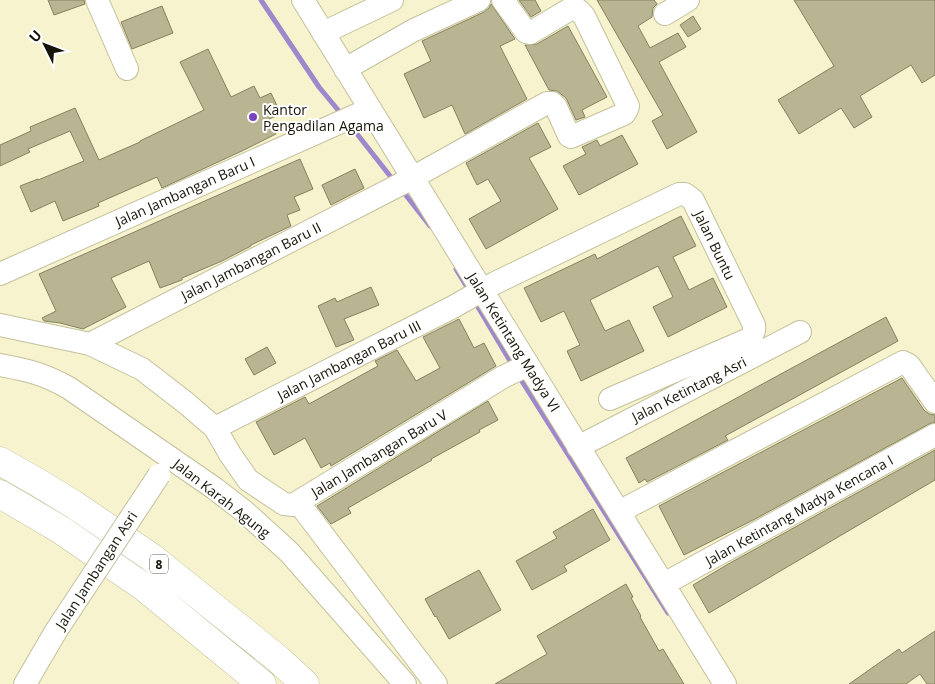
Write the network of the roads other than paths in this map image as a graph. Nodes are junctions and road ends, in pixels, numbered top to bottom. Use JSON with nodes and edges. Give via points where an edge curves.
{"nodes":[{"id":1,"x":97,"y":0,"type":"edge"},
{"id":2,"x":303,"y":0,"type":"edge"},
{"id":3,"x":392,"y":0,"type":"edge"},
{"id":4,"x":479,"y":0,"type":"edge"},
{"id":5,"x":503,"y":0,"type":"edge"},
{"id":6,"x":688,"y":0,"type":"edge"},
{"id":7,"x":665,"y":14,"type":"dead end"},
{"id":8,"x":323,"y":33,"type":"junction"},
{"id":9,"x":127,"y":69,"type":"dead end"},
{"id":10,"x":345,"y":69,"type":"junction"},
{"id":11,"x":352,"y":116,"type":"junction"},
{"id":12,"x":402,"y":183,"type":"junction"},
{"id":13,"x":0,"y":274,"type":"edge"},
{"id":14,"x":472,"y":296,"type":"junction"},
{"id":15,"x":0,"y":325,"type":"edge"},
{"id":16,"x":800,"y":332,"type":"dead end"},
{"id":17,"x":90,"y":344,"type":"junction"},
{"id":18,"x":0,"y":365,"type":"edge"},
{"id":19,"x":516,"y":371,"type":"junction"},
{"id":20,"x":610,"y":399,"type":"dead end"},
{"id":21,"x":935,"y":402,"type":"edge"},
{"id":22,"x":215,"y":428,"type":"junction"},
{"id":23,"x":935,"y":435,"type":"edge"},
{"id":24,"x":578,"y":446,"type":"junction"},
{"id":25,"x":0,"y":462,"type":"edge"},
{"id":26,"x":164,"y":466,"type":"junction"},
{"id":27,"x":0,"y":494,"type":"edge"},
{"id":28,"x":298,"y":502,"type":"junction"},
{"id":29,"x":620,"y":513,"type":"junction"},
{"id":30,"x":664,"y":584,"type":"junction"},
{"id":31,"x":25,"y":684,"type":"edge"},
{"id":32,"x":262,"y":684,"type":"edge"},
{"id":33,"x":305,"y":684,"type":"edge"},
{"id":34,"x":404,"y":684,"type":"edge"},
{"id":35,"x":436,"y":684,"type":"edge"},
{"id":36,"x":725,"y":684,"type":"edge"}],
"edges":[{"from":1,"to":9,"type":"street"},
{"from":2,"to":8,"type":"street","name":"Jalan Ketintang Madya VI"},
{"from":3,"to":8,"type":"street"},
{"from":4,"to":10,"type":"street","via":[[414,30]]},
{"from":5,"to":12,"type":"street","name":"Jalan Jambangan Baru II","via":[[530,33],[572,8],[578,10],[584,16],[627,109],[624,114],[571,137],[556,107],[547,103]]},
{"from":6,"to":7,"type":"street"},
{"from":8,"to":10,"type":"street","name":"Jalan Ketintang Madya VI"},
{"from":10,"to":11,"type":"street","name":"Jalan Ketintang Madya VI"},
{"from":11,"to":12,"type":"street","name":"Jalan Ketintang Madya VI"},
{"from":11,"to":13,"type":"street","name":"Jalan Jambangan Baru I"},
{"from":12,"to":14,"type":"street","name":"Jalan Ketintang Madya VI"},
{"from":12,"to":17,"type":"street","name":"Jalan Jambangan Baru II"},
{"from":14,"to":19,"type":"street","name":"Jalan Ketintang Madya VI"},
{"from":14,"to":20,"type":"street","name":"Jalan Buntu","via":[[679,194],[691,198],[754,325],[753,334],[749,339]]},
{"from":14,"to":22,"type":"street","name":"Jalan Jambangan Baru III"},
{"from":15,"to":17,"type":"street"},
{"from":16,"to":24,"type":"street","name":"Jalan Ketintang Asri"},
{"from":17,"to":22,"type":"street","via":[[142,369]]},
{"from":18,"to":26,"type":"street","name":"Jalan Karah Agung","via":[[31,371],[69,388]]},
{"from":19,"to":24,"type":"street","name":"Jalan Ketintang Madya VI"},
{"from":19,"to":28,"type":"street","name":"Jalan Jambangan Baru V"},
{"from":21,"to":29,"type":"street","via":[[909,365],[903,362]]},
{"from":22,"to":28,"type":"street","via":[[248,480],[284,504]]},
{"from":23,"to":30,"type":"street","name":"Jalan Ketintang Madya Kencana I"},
{"from":24,"to":29,"type":"street","name":"Jalan Ketintang Madya VI"},
{"from":25,"to":33,"type":"highway","number":"8","via":[[73,504],[151,557]]},
{"from":26,"to":31,"type":"street","name":"Jalan Jambangan Asri","bridge":true},
{"from":26,"to":34,"type":"street","name":"Jalan Karah Agung","via":[[214,488],[245,512],[289,552]]},
{"from":27,"to":32,"type":"highway","number":"8","via":[[61,530],[144,587]]},
{"from":28,"to":35,"type":"street","name":"Jalan Jambangan Baru V"},
{"from":29,"to":30,"type":"street","name":"Jalan Ketintang Madya VI"},
{"from":30,"to":36,"type":"street","name":"Jalan Ketintang Madya VI"}]}
